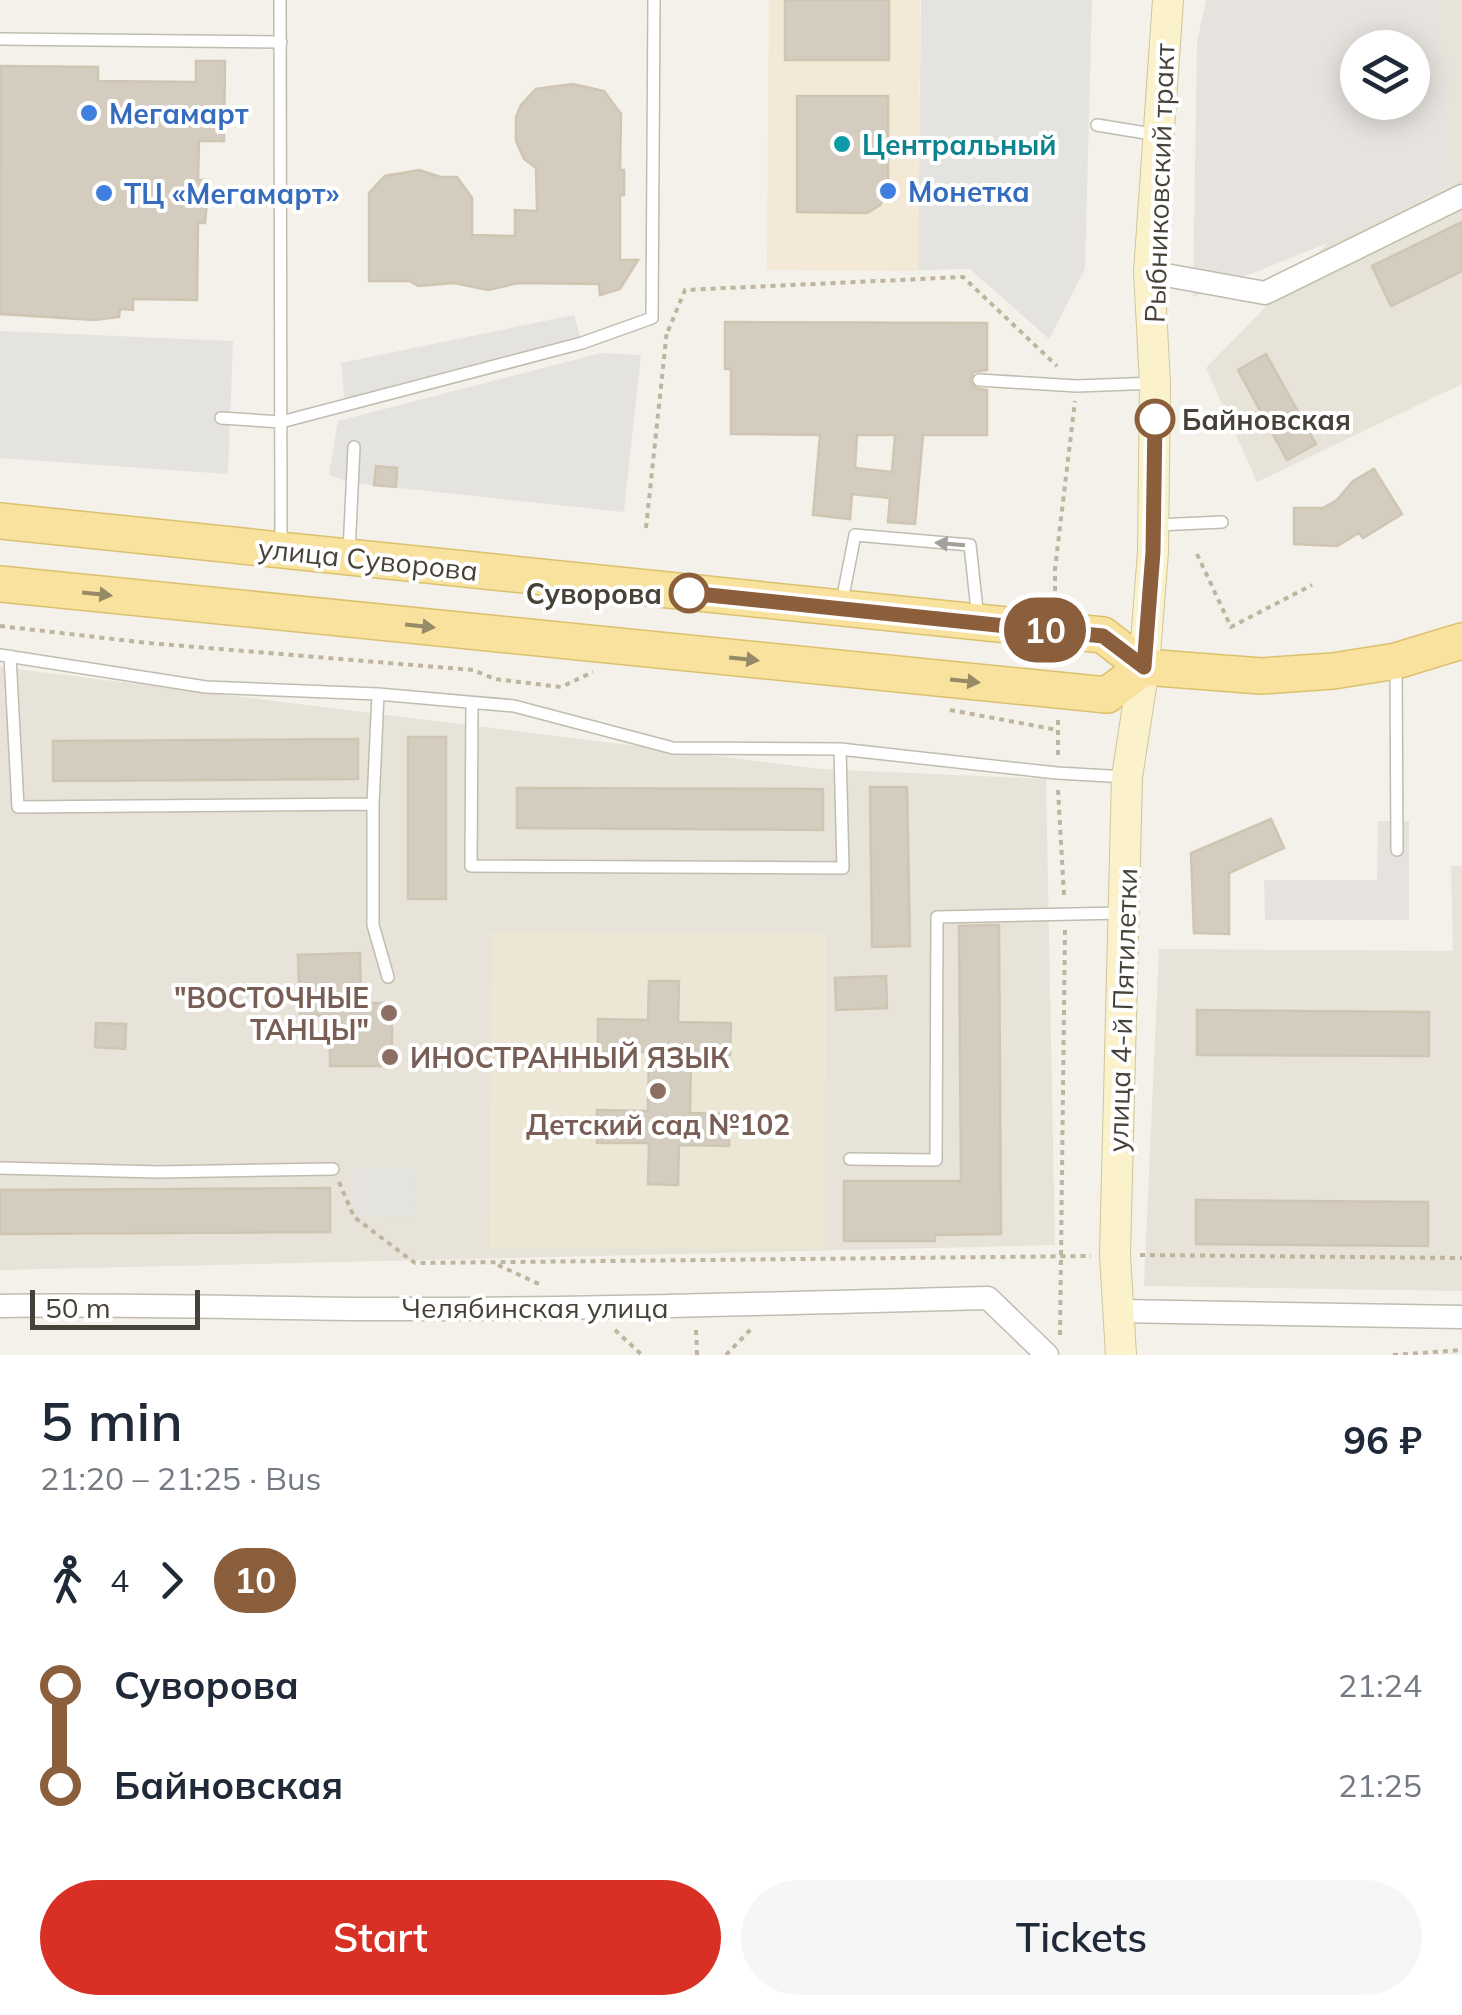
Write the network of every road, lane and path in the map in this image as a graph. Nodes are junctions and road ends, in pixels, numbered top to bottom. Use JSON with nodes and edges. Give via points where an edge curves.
{"nodes":[{"id":1,"x":280,"y":0,"type":"edge"},
{"id":2,"x":654,"y":0,"type":"edge"},
{"id":3,"x":1168,"y":0,"type":"edge"},
{"id":4,"x":0,"y":39,"type":"edge"},
{"id":5,"x":281,"y":42,"type":"junction"},
{"id":6,"x":1097,"y":124,"type":"dead end"},
{"id":7,"x":1158,"y":135,"type":"junction"},
{"id":8,"x":1462,"y":196,"type":"edge"},
{"id":9,"x":1150,"y":272,"type":"junction"},
{"id":10,"x":652,"y":318,"type":"junction"},
{"id":11,"x":668,"y":331,"type":"junction"},
{"id":12,"x":979,"y":380,"type":"dead end"},
{"id":13,"x":1155,"y":383,"type":"junction"},
{"id":14,"x":1078,"y":386,"type":"junction"},
{"id":15,"x":221,"y":418,"type":"dead end"},
{"id":16,"x":281,"y":422,"type":"junction"},
{"id":17,"x":354,"y":447,"type":"dead end"},
{"id":18,"x":0,"y":521,"type":"edge"},
{"id":19,"x":1222,"y":522,"type":"dead end"},
{"id":20,"x":1153,"y":525,"type":"junction"},
{"id":21,"x":646,"y":528,"type":"dead end"},
{"id":22,"x":281,"y":551,"type":"junction"},
{"id":23,"x":1197,"y":554,"type":"dead end"},
{"id":24,"x":349,"y":556,"type":"junction"},
{"id":25,"x":0,"y":584,"type":"edge"},
{"id":26,"x":1312,"y":584,"type":"dead end"},
{"id":27,"x":840,"y":609,"type":"junction"},
{"id":28,"x":978,"y":623,"type":"junction"},
{"id":29,"x":0,"y":626,"type":"edge"},
{"id":30,"x":1055,"y":631,"type":"junction"},
{"id":31,"x":1462,"y":641,"type":"edge"},
{"id":32,"x":5,"y":655,"type":"edge"},
{"id":33,"x":1396,"y":661,"type":"junction"},
{"id":34,"x":1144,"y":667,"type":"junction"},
{"id":35,"x":593,"y":672,"type":"dead end"},
{"id":36,"x":1058,"y":690,"type":"junction"},
{"id":37,"x":378,"y":694,"type":"junction"},
{"id":38,"x":472,"y":702,"type":"junction"},
{"id":39,"x":840,"y":749,"type":"junction"},
{"id":40,"x":1058,"y":773,"type":"junction"},
{"id":41,"x":1127,"y":777,"type":"junction"},
{"id":42,"x":374,"y":804,"type":"junction"},
{"id":43,"x":1397,"y":850,"type":"dead end"},
{"id":44,"x":1125,"y":912,"type":"junction"},
{"id":45,"x":1065,"y":914,"type":"junction"},
{"id":46,"x":388,"y":977,"type":"dead end"},
{"id":47,"x":850,"y":1159,"type":"dead end"},
{"id":48,"x":0,"y":1168,"type":"edge"},
{"id":49,"x":333,"y":1168,"type":"joint"},
{"id":50,"x":1115,"y":1255,"type":"junction"},
{"id":51,"x":1060,"y":1257,"type":"junction"},
{"id":52,"x":1462,"y":1258,"type":"edge"},
{"id":53,"x":777,"y":1303,"type":"junction"},
{"id":54,"x":0,"y":1306,"type":"edge"},
{"id":55,"x":695,"y":1306,"type":"junction"},
{"id":56,"x":1120,"y":1310,"type":"junction"},
{"id":57,"x":1462,"y":1317,"type":"edge"},
{"id":58,"x":1060,"y":1335,"type":"dead end"},
{"id":59,"x":1462,"y":1350,"type":"edge"},
{"id":60,"x":696,"y":1355,"type":"edge"},
{"id":61,"x":726,"y":1355,"type":"edge"},
{"id":62,"x":1046,"y":1355,"type":"edge"},
{"id":63,"x":1121,"y":1355,"type":"edge"},
{"id":64,"x":1392,"y":1355,"type":"edge"}],
"edges":[{"from":1,"to":5,"type":"lane"},
{"from":2,"to":10,"type":"lane"},
{"from":3,"to":7,"type":"street","name":"Рыбниковский тракт"},
{"from":4,"to":5,"type":"lane"},
{"from":5,"to":16,"type":"lane"},
{"from":6,"to":7,"type":"lane"},
{"from":7,"to":9,"type":"street","name":"Рыбниковский тракт"},
{"from":8,"to":9,"type":"street","via":[[1265,293]]},
{"from":9,"to":13,"type":"street","name":"Рыбниковский тракт"},
{"from":10,"to":11,"type":"path"},
{"from":10,"to":16,"type":"lane"},
{"from":11,"to":14,"type":"path","via":[[685,290],[963,277]]},
{"from":11,"to":21,"type":"path"},
{"from":12,"to":14,"type":"lane"},
{"from":13,"to":14,"type":"lane"},
{"from":13,"to":20,"type":"street","name":"Рыбниковский тракт"},
{"from":14,"to":30,"type":"path","via":[[1055,569]]},
{"from":15,"to":16,"type":"lane"},
{"from":16,"to":22,"type":"lane"},
{"from":17,"to":24,"type":"lane"},
{"from":18,"to":22,"type":"main road","name":"улица Суворова"},
{"from":19,"to":20,"type":"lane"},
{"from":20,"to":34,"type":"street","name":"Рыбниковский тракт"},
{"from":22,"to":24,"type":"main road","name":"улица Суворова"},
{"from":23,"to":26,"type":"path","via":[[1231,627]]},
{"from":24,"to":27,"type":"main road","name":"улица Суворова"},
{"from":25,"to":36,"type":"main road","one_way":true},
{"from":27,"to":28,"type":"main road","name":"улица Суворова"},
{"from":28,"to":27,"type":"lane","one_way":true,"via":[[970,545],[855,535]]},
{"from":28,"to":30,"type":"main road","name":"улица Суворова"},
{"from":29,"to":35,"type":"path","via":[[473,670],[561,687]]},
{"from":30,"to":34,"type":"main road","name":"улица Суворова","via":[[1103,636]]},
{"from":31,"to":33,"type":"main road"},
{"from":32,"to":37,"type":"lane","via":[[206,687]]},
{"from":32,"to":42,"type":"lane","via":[[18,807]]},
{"from":33,"to":34,"type":"main road","via":[[1261,676]]},
{"from":33,"to":43,"type":"lane"},
{"from":34,"to":36,"type":"main road","via":[[1107,695]]},
{"from":34,"to":41,"type":"street","name":"улица 4-й Пятилетки"},
{"from":36,"to":40,"type":"path"},
{"from":37,"to":38,"type":"lane"},
{"from":37,"to":42,"type":"lane"},
{"from":38,"to":39,"type":"lane","via":[[514,706],[672,748]]},
{"from":38,"to":39,"type":"lane","via":[[470,866],[843,868]]},
{"from":39,"to":40,"type":"lane"},
{"from":40,"to":41,"type":"lane"},
{"from":40,"to":45,"type":"path"},
{"from":41,"to":44,"type":"street","name":"улица 4-й Пятилетки"},
{"from":42,"to":46,"type":"lane","via":[[373,925]]},
{"from":44,"to":45,"type":"lane"},
{"from":44,"to":50,"type":"street","name":"улица 4-й Пятилетки"},
{"from":45,"to":47,"type":"lane","via":[[937,916],[936,1160]]},
{"from":45,"to":51,"type":"path"},
{"from":48,"to":49,"type":"lane"},
{"from":49,"to":51,"type":"path","via":[[354,1217],[415,1263]]},
{"from":50,"to":51,"type":"path"},
{"from":50,"to":52,"type":"path"},
{"from":50,"to":56,"type":"street","name":"улица 4-й Пятилетки"},
{"from":51,"to":58,"type":"path"},
{"from":53,"to":55,"type":"street","name":"Челябинская улица"},
{"from":53,"to":61,"type":"path"},
{"from":53,"to":62,"type":"street","name":"Челябинская улица","via":[[988,1298]]},
{"from":54,"to":55,"type":"street","name":"Челябинская улица"},
{"from":55,"to":60,"type":"path"},
{"from":56,"to":57,"type":"street"},
{"from":56,"to":63,"type":"street","name":"улица 4-й Пятилетки"},
{"from":59,"to":64,"type":"path"}]}
